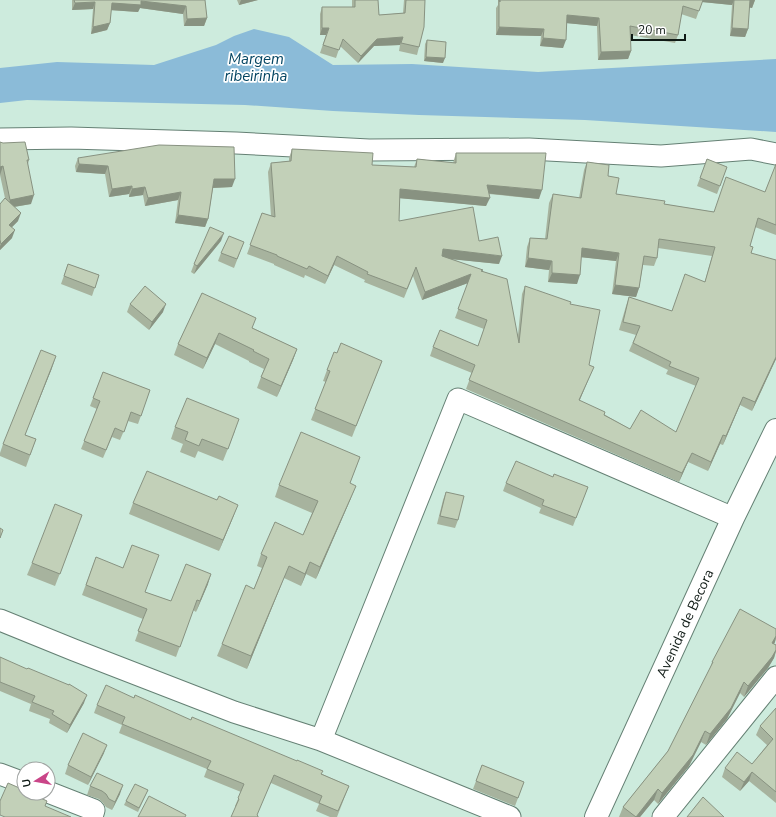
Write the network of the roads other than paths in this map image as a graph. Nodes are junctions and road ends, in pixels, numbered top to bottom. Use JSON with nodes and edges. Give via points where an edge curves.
{"nodes":[{"id":1,"x":0,"y":139,"type":"edge"},
{"id":2,"x":776,"y":154,"type":"edge"},
{"id":3,"x":776,"y":430,"type":"edge"},
{"id":4,"x":733,"y":518,"type":"junction"},
{"id":5,"x":0,"y":620,"type":"edge"},
{"id":6,"x":776,"y":677,"type":"edge"},
{"id":7,"x":321,"y":740,"type":"junction"},
{"id":8,"x":0,"y":774,"type":"edge"},
{"id":9,"x":16,"y":780,"type":"edge"},
{"id":10,"x":56,"y":795,"type":"edge"},
{"id":11,"x":92,"y":817,"type":"edge"},
{"id":12,"x":510,"y":817,"type":"edge"},
{"id":13,"x":596,"y":817,"type":"edge"},
{"id":14,"x":663,"y":817,"type":"edge"}],
"edges":[{"from":1,"to":2,"type":"street","via":[[71,138],[369,150],[529,149],[661,156],[751,149]]},
{"from":3,"to":4,"type":"main road","name":"Avenida de Becora"},
{"from":4,"to":7,"type":"street","via":[[458,399]]},
{"from":4,"to":13,"type":"main road","name":"Avenida de Becora"},
{"from":5,"to":7,"type":"street","via":[[234,712]]},
{"from":6,"to":14,"type":"street"},
{"from":7,"to":12,"type":"street"},
{"from":8,"to":9,"type":"street"},
{"from":10,"to":11,"type":"street","via":[[94,810]]}]}
